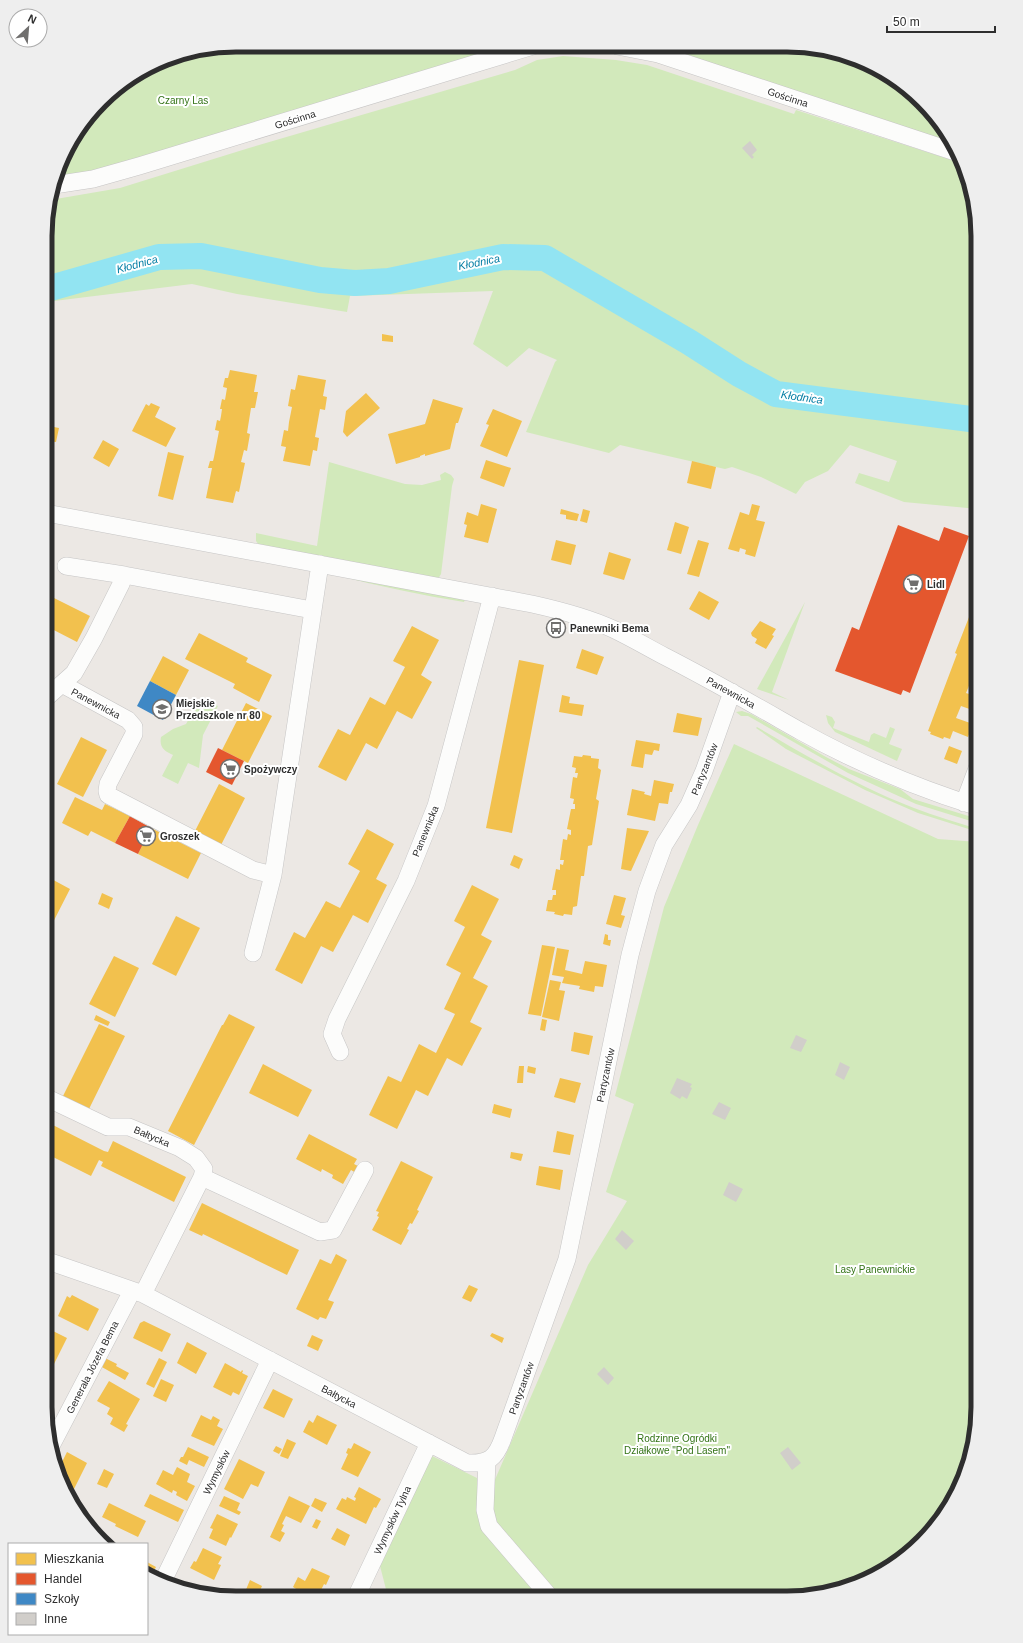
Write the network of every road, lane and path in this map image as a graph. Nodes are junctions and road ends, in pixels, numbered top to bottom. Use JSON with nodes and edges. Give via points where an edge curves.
{"nodes":[{"id":1,"x":513,"y":52,"type":"edge"},
{"id":2,"x":648,"y":52,"type":"edge"},
{"id":3,"x":949,"y":150,"type":"edge"},
{"id":4,"x":59,"y":184,"type":"edge"},
{"id":5,"x":52,"y":514,"type":"edge"},
{"id":6,"x":320,"y":564,"type":"junction"},
{"id":7,"x":66,"y":566,"type":"dead end"},
{"id":8,"x":124,"y":575,"type":"junction"},
{"id":9,"x":492,"y":596,"type":"junction"},
{"id":10,"x":312,"y":610,"type":"junction"},
{"id":11,"x":62,"y":684,"type":"junction"},
{"id":12,"x":732,"y":692,"type":"junction"},
{"id":13,"x":52,"y":693,"type":"edge"},
{"id":14,"x":971,"y":805,"type":"edge"},
{"id":15,"x":273,"y":875,"type":"junction"},
{"id":16,"x":253,"y":953,"type":"dead end"},
{"id":17,"x":340,"y":1052,"type":"dead end"},
{"id":18,"x":52,"y":1100,"type":"edge"},
{"id":19,"x":365,"y":1170,"type":"dead end"},
{"id":20,"x":202,"y":1177,"type":"junction"},
{"id":21,"x":52,"y":1263,"type":"edge"},
{"id":22,"x":137,"y":1293,"type":"junction"},
{"id":23,"x":270,"y":1360,"type":"junction"},
{"id":24,"x":55,"y":1438,"type":"edge"},
{"id":25,"x":429,"y":1443,"type":"junction"},
{"id":26,"x":487,"y":1461,"type":"junction"},
{"id":27,"x":165,"y":1577,"type":"edge"},
{"id":28,"x":359,"y":1591,"type":"edge"},
{"id":29,"x":545,"y":1591,"type":"edge"}],
"edges":[{"from":1,"to":4,"type":"street","name":"Gościnna","via":[[139,166],[93,179]]},
{"from":2,"to":3,"type":"street","name":"Gościnna"},
{"from":5,"to":6,"type":"street","name":"Panewnicka"},
{"from":6,"to":9,"type":"street","name":"Panewnicka"},
{"from":6,"to":10,"type":"street"},
{"from":7,"to":8,"type":"street"},
{"from":8,"to":10,"type":"street"},
{"from":8,"to":11,"type":"street","name":"Panewnicka","via":[[98,632],[74,673]]},
{"from":9,"to":12,"type":"street","name":"Panewnicka","via":[[550,608],[606,626]]},
{"from":9,"to":17,"type":"street","name":"Panewnicka","via":[[436,806],[406,881],[337,1019],[332,1034]]},
{"from":10,"to":15,"type":"street"},
{"from":11,"to":13,"type":"street","name":"Panewnicka"},
{"from":11,"to":15,"type":"street","name":"Panewnicka","via":[[128,720],[134,727],[134,734],[108,784],[108,795],[253,870]]},
{"from":12,"to":14,"type":"street","name":"Panewnicka","via":[[807,735],[858,760],[909,783]]},
{"from":12,"to":26,"type":"street","name":"Partyzantów","via":[[704,771],[689,805],[664,845],[647,891],[630,955],[566,1259],[500,1447]]},
{"from":15,"to":16,"type":"street"},
{"from":18,"to":20,"type":"street","name":"Bałtycka","via":[[108,1127],[130,1126],[180,1148],[196,1158],[204,1169]]},
{"from":19,"to":20,"type":"street","via":[[333,1230],[320,1232]]},
{"from":20,"to":22,"type":"street","name":"Generała Józefa Bema"},
{"from":21,"to":22,"type":"street","name":"Bałtycka"},
{"from":22,"to":23,"type":"street","name":"Bałtycka"},
{"from":22,"to":24,"type":"street","name":"Generała Józefa Bema"},
{"from":23,"to":25,"type":"street","name":"Bałtycka"},
{"from":23,"to":27,"type":"street","name":"Wymysłów"},
{"from":25,"to":26,"type":"street","name":"Bałtycka","via":[[467,1463]]},
{"from":25,"to":28,"type":"street","name":"Wymysłów Tylna"},
{"from":26,"to":29,"type":"street","via":[[485,1510],[489,1526]]}]}
